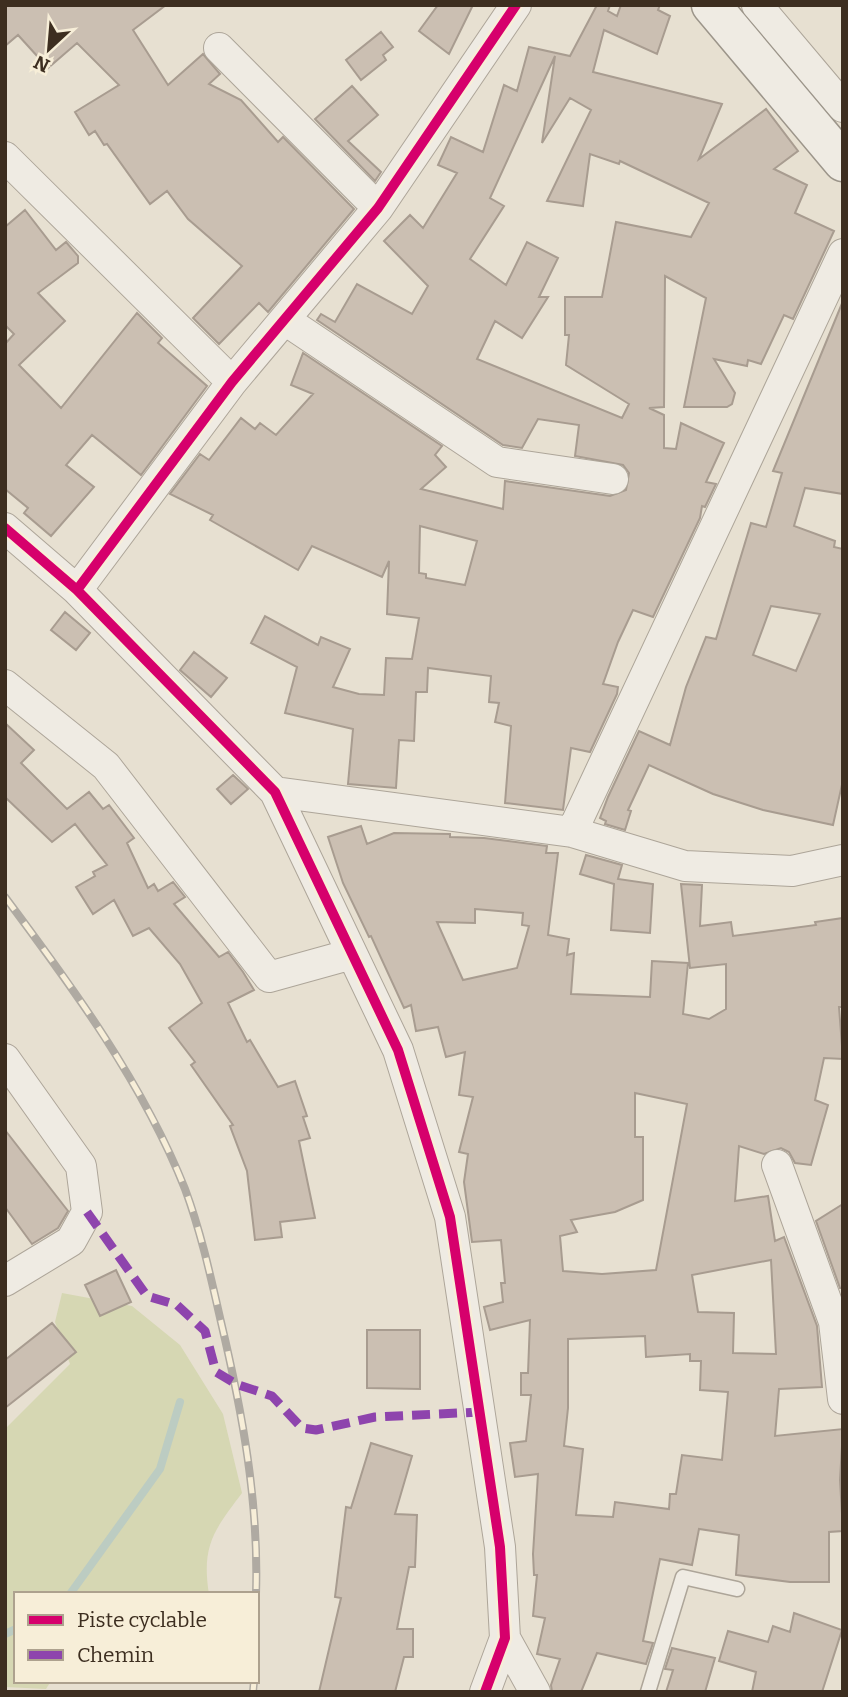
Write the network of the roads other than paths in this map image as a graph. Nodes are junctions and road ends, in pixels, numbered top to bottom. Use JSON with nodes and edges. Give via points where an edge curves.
{"nodes":[{"id":1,"x":516,"y":5,"type":"edge"},
{"id":2,"x":711,"y":5,"type":"edge"},
{"id":3,"x":757,"y":5,"type":"edge"},
{"id":4,"x":219,"y":48,"type":"dead end"},
{"id":5,"x":843,"y":107,"type":"edge"},
{"id":6,"x":5,"y":157,"type":"edge"},
{"id":7,"x":843,"y":162,"type":"edge"},
{"id":8,"x":378,"y":208,"type":"junction"},
{"id":9,"x":843,"y":254,"type":"edge"},
{"id":10,"x":285,"y":320,"type":"junction"},
{"id":11,"x":232,"y":382,"type":"junction"},
{"id":12,"x":613,"y":479,"type":"dead end"},
{"id":13,"x":5,"y":528,"type":"edge"},
{"id":14,"x":77,"y":590,"type":"junction"},
{"id":15,"x":5,"y":685,"type":"edge"},
{"id":16,"x":275,"y":792,"type":"junction"},
{"id":17,"x":572,"y":832,"type":"junction"},
{"id":18,"x":843,"y":860,"type":"edge"},
{"id":19,"x":352,"y":954,"type":"junction"},
{"id":20,"x":5,"y":1059,"type":"edge"},
{"id":21,"x":777,"y":1165,"type":"dead end"},
{"id":22,"x":5,"y":1281,"type":"edge"},
{"id":23,"x":843,"y":1399,"type":"edge"},
{"id":24,"x":737,"y":1589,"type":"dead end"},
{"id":25,"x":505,"y":1638,"type":"junction"},
{"id":26,"x":485,"y":1692,"type":"edge"},
{"id":27,"x":535,"y":1692,"type":"edge"},
{"id":28,"x":648,"y":1692,"type":"edge"}],
"edges":[{"from":1,"to":8,"type":"street"},
{"from":2,"to":7,"type":"main road"},
{"from":3,"to":5,"type":"street"},
{"from":4,"to":8,"type":"street"},
{"from":6,"to":11,"type":"street"},
{"from":8,"to":10,"type":"street"},
{"from":9,"to":17,"type":"street"},
{"from":10,"to":11,"type":"street"},
{"from":10,"to":12,"type":"street","via":[[497,462]]},
{"from":11,"to":14,"type":"street"},
{"from":13,"to":14,"type":"street"},
{"from":14,"to":16,"type":"street"},
{"from":15,"to":19,"type":"street","via":[[106,766],[269,977]]},
{"from":16,"to":17,"type":"street"},
{"from":16,"to":19,"type":"street"},
{"from":17,"to":18,"type":"street","via":[[685,866],[792,871]]},
{"from":19,"to":25,"type":"street","via":[[398,1050],[450,1217],[500,1547]]},
{"from":20,"to":22,"type":"street","via":[[81,1166],[87,1212],[71,1241]]},
{"from":21,"to":23,"type":"street","via":[[834,1322]]},
{"from":24,"to":28,"type":"lane","via":[[683,1577]]},
{"from":25,"to":26,"type":"street"},
{"from":25,"to":27,"type":"street"}]}
